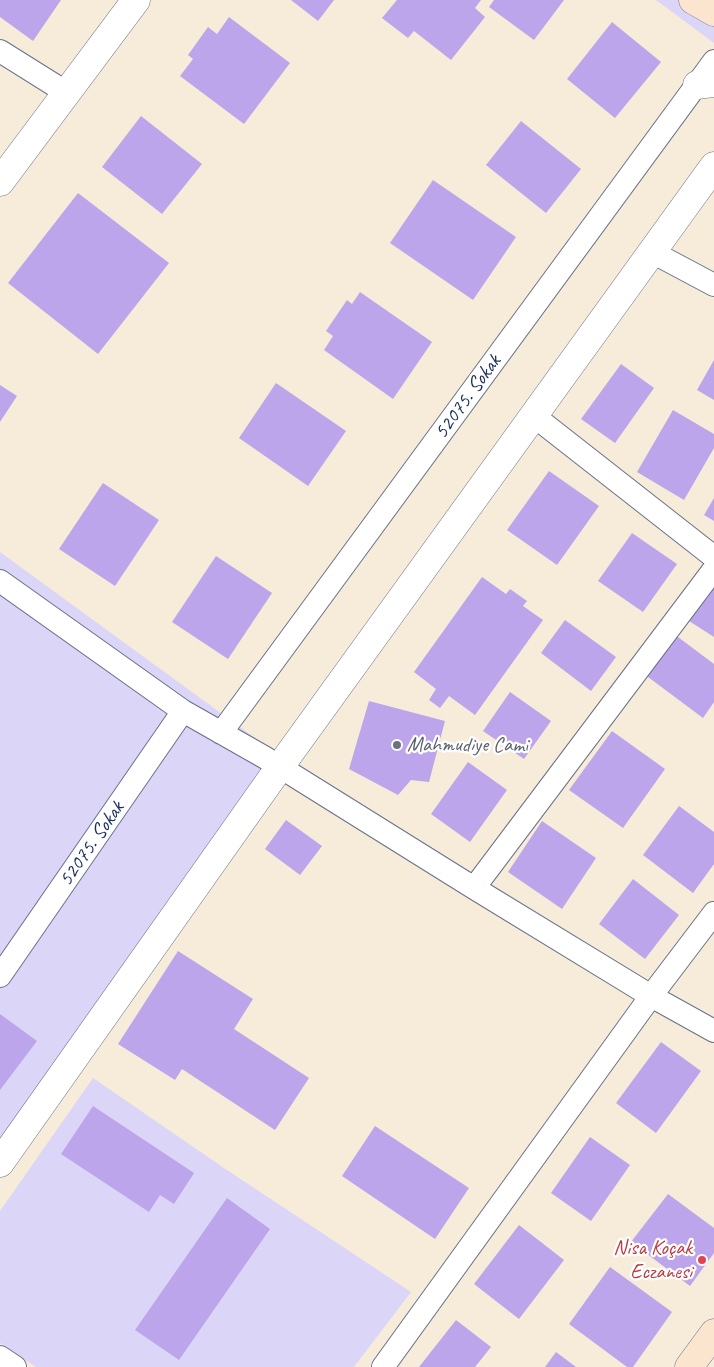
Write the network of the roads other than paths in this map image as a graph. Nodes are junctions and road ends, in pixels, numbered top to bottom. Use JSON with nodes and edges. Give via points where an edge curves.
{"nodes":[{"id":1,"x":136,"y":0,"type":"edge"},
{"id":2,"x":693,"y":0,"type":"edge"},
{"id":3,"x":714,"y":12,"type":"edge"},
{"id":4,"x":0,"y":50,"type":"edge"},
{"id":5,"x":714,"y":61,"type":"edge"},
{"id":6,"x":706,"y":84,"type":"edge"},
{"id":7,"x":67,"y":93,"type":"junction"},
{"id":8,"x":714,"y":166,"type":"edge"},
{"id":9,"x":0,"y":182,"type":"edge"},
{"id":10,"x":652,"y":252,"type":"junction"},
{"id":11,"x":714,"y":285,"type":"edge"},
{"id":12,"x":534,"y":416,"type":"junction"},
{"id":13,"x":714,"y":557,"type":"edge"},
{"id":14,"x":714,"y":569,"type":"edge"},
{"id":15,"x":0,"y":581,"type":"edge"},
{"id":16,"x":183,"y":711,"type":"junction"},
{"id":17,"x":221,"y":733,"type":"junction"},
{"id":18,"x":280,"y":768,"type":"junction"},
{"id":19,"x":474,"y":888,"type":"junction"},
{"id":20,"x":714,"y":913,"type":"edge"},
{"id":21,"x":0,"y":976,"type":"edge"},
{"id":22,"x":651,"y":996,"type":"junction"},
{"id":23,"x":714,"y":1032,"type":"edge"},
{"id":24,"x":0,"y":1163,"type":"edge"},
{"id":25,"x":714,"y":1333,"type":"edge"},
{"id":26,"x":0,"y":1356,"type":"edge"},
{"id":27,"x":15,"y":1367,"type":"edge"},
{"id":28,"x":383,"y":1367,"type":"edge"},
{"id":29,"x":689,"y":1367,"type":"edge"}],
"edges":[{"from":1,"to":7,"type":"street"},
{"from":2,"to":3,"type":"main road"},
{"from":4,"to":7,"type":"street"},
{"from":5,"to":6,"type":"street","name":"52075. Sokak"},
{"from":6,"to":17,"type":"street","name":"52075. Sokak"},
{"from":7,"to":9,"type":"street"},
{"from":8,"to":10,"type":"street"},
{"from":10,"to":11,"type":"street"},
{"from":10,"to":12,"type":"street"},
{"from":12,"to":13,"type":"street"},
{"from":12,"to":18,"type":"street"},
{"from":14,"to":19,"type":"street"},
{"from":15,"to":16,"type":"street"},
{"from":16,"to":17,"type":"street"},
{"from":16,"to":21,"type":"street","name":"52075. Sokak"},
{"from":17,"to":18,"type":"street"},
{"from":18,"to":19,"type":"street"},
{"from":18,"to":24,"type":"street"},
{"from":19,"to":22,"type":"street"},
{"from":20,"to":22,"type":"street"},
{"from":22,"to":23,"type":"street"},
{"from":22,"to":28,"type":"street"},
{"from":25,"to":29,"type":"main road"},
{"from":26,"to":27,"type":"street"}]}
